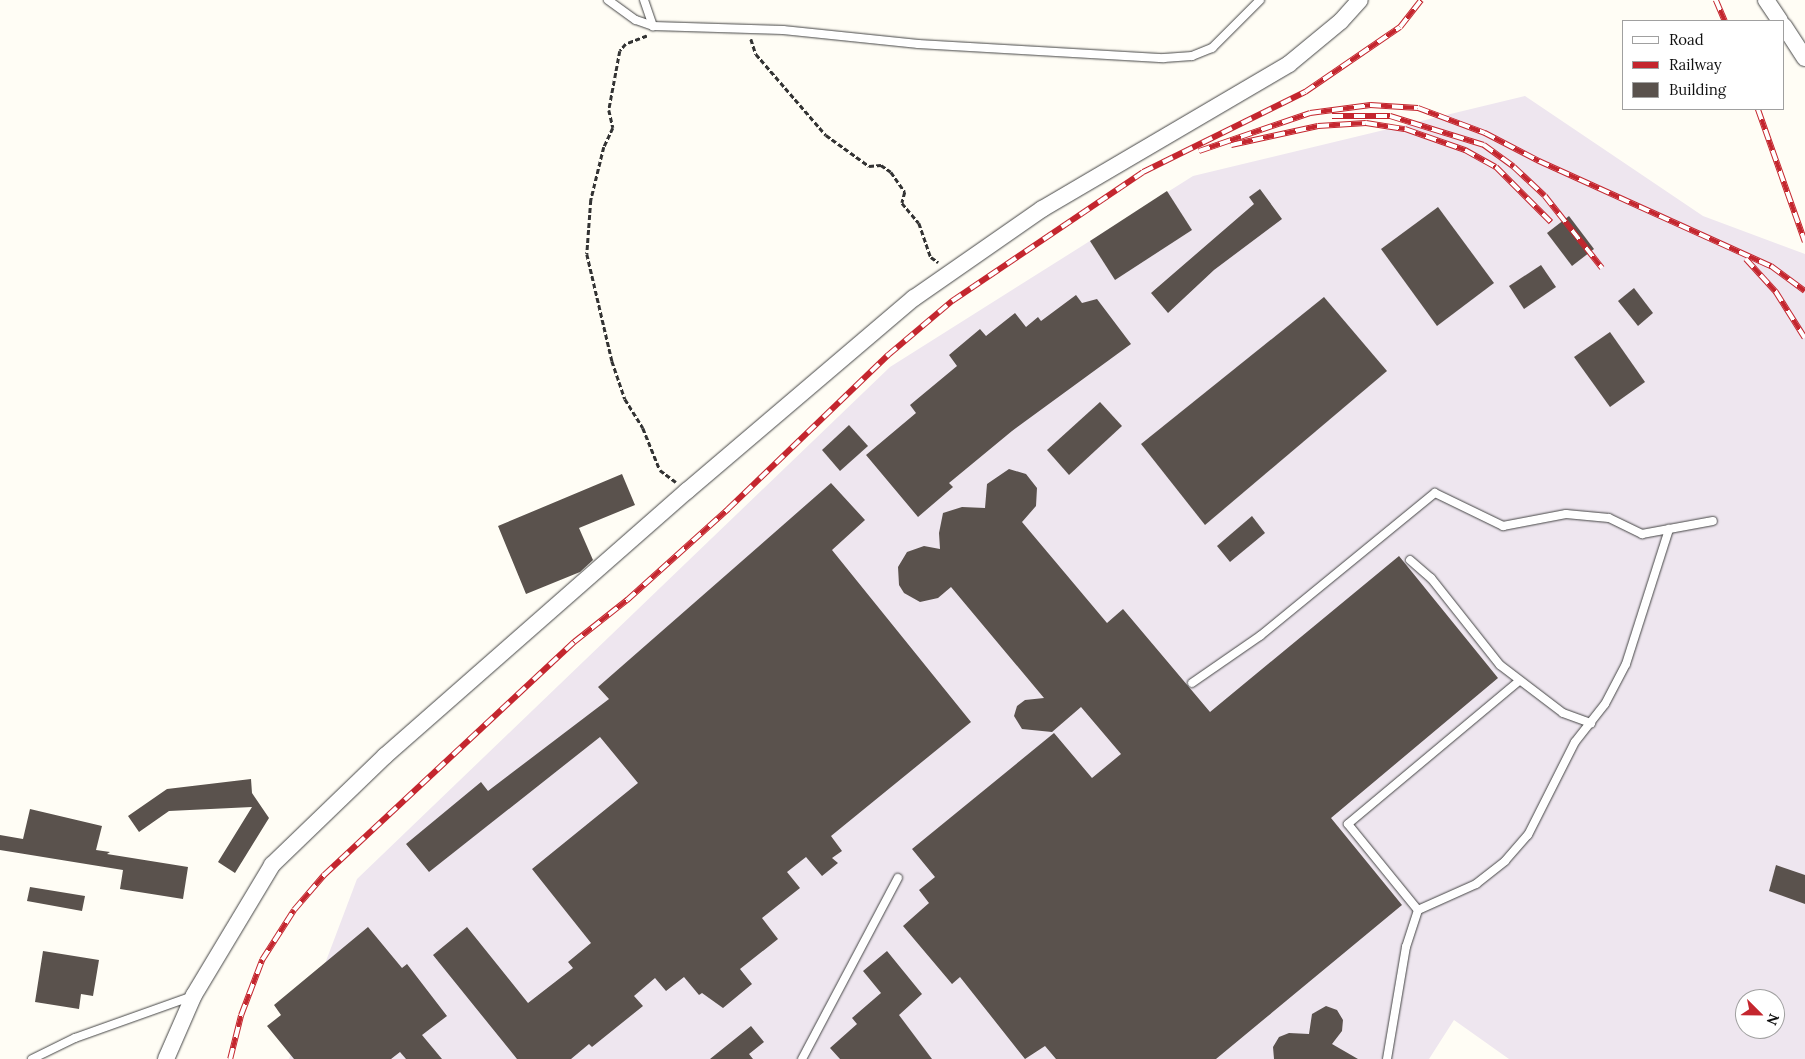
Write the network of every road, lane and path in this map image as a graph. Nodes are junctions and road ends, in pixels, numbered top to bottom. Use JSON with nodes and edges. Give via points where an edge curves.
{"nodes":[{"id":1,"x":608,"y":0,"type":"edge"},
{"id":2,"x":644,"y":0,"type":"edge"},
{"id":3,"x":1260,"y":0,"type":"edge"},
{"id":4,"x":1360,"y":0,"type":"edge"},
{"id":5,"x":1766,"y":0,"type":"edge"},
{"id":6,"x":1779,"y":20,"type":"edge"},
{"id":7,"x":653,"y":26,"type":"junction"},
{"id":8,"x":672,"y":28,"type":"junction"},
{"id":9,"x":1785,"y":28,"type":"edge"},
{"id":10,"x":749,"y":30,"type":"junction"},
{"id":11,"x":1805,"y":58,"type":"edge"},
{"id":12,"x":946,"y":274,"type":"junction"},
{"id":13,"x":687,"y":491,"type":"junction"},
{"id":14,"x":1712,"y":522,"type":"dead end"},
{"id":15,"x":1669,"y":529,"type":"junction"},
{"id":16,"x":1410,"y":560,"type":"dead end"},
{"id":17,"x":1519,"y":681,"type":"junction"},
{"id":18,"x":1192,"y":683,"type":"dead end"},
{"id":19,"x":1591,"y":723,"type":"junction"},
{"id":20,"x":898,"y":878,"type":"dead end"},
{"id":21,"x":1418,"y":910,"type":"junction"},
{"id":22,"x":194,"y":995,"type":"junction"},
{"id":23,"x":32,"y":1059,"type":"edge"},
{"id":24,"x":166,"y":1059,"type":"edge"},
{"id":25,"x":802,"y":1059,"type":"edge"},
{"id":26,"x":1386,"y":1059,"type":"edge"}],
"edges":[{"from":1,"to":7,"type":"lane","via":[[636,20]]},
{"from":2,"to":7,"type":"lane"},
{"from":3,"to":10,"type":"lane","via":[[1212,48],[1192,56],[928,44]]},
{"from":4,"to":12,"type":"street","via":[[1341,21],[1289,64],[1042,209]]},
{"from":5,"to":6,"type":"street"},
{"from":7,"to":8,"type":"lane"},
{"from":8,"to":10,"type":"lane"},
{"from":8,"to":13,"type":"path","via":[[626,44],[620,51],[609,110],[613,128],[604,147],[591,200],[587,254],[612,361],[625,399],[643,428],[660,470]]},
{"from":9,"to":11,"type":"street"},
{"from":10,"to":12,"type":"path","via":[[756,54],[826,135],[869,166],[881,165],[890,172],[905,192],[902,203],[919,224],[931,256]]},
{"from":12,"to":13,"type":"street"},
{"from":13,"to":22,"type":"street","via":[[385,756],[272,865]]},
{"from":14,"to":15,"type":"lane"},
{"from":15,"to":18,"type":"lane","via":[[1642,534],[1609,518],[1566,514],[1503,526],[1435,493],[1260,636]]},
{"from":15,"to":19,"type":"lane","via":[[1626,664]]},
{"from":16,"to":17,"type":"lane","via":[[1431,578],[1500,665]]},
{"from":17,"to":19,"type":"lane","via":[[1563,713]]},
{"from":17,"to":21,"type":"lane","via":[[1348,824]]},
{"from":19,"to":21,"type":"lane","via":[[1576,742],[1528,835],[1505,861],[1476,884]]},
{"from":20,"to":25,"type":"lane"},
{"from":21,"to":26,"type":"lane","via":[[1406,947]]},
{"from":22,"to":23,"type":"lane","via":[[75,1038]]},
{"from":22,"to":24,"type":"street"}]}
